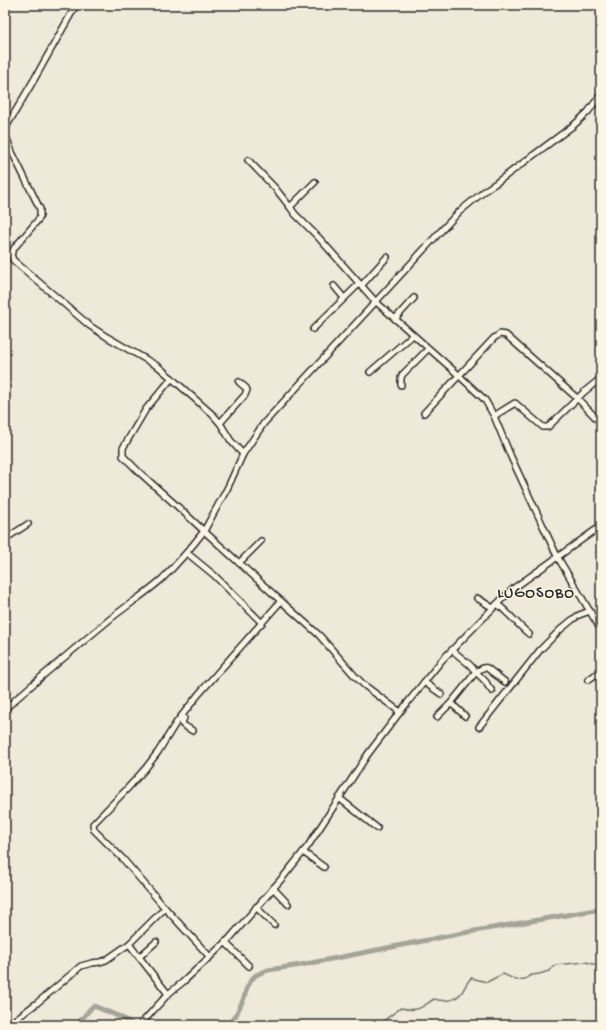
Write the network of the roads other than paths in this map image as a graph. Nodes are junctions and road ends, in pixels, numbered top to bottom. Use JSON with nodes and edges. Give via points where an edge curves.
{"nodes":[{"id":1,"x":76,"y":5,"type":"edge"},
{"id":2,"x":601,"y":94,"type":"edge"},
{"id":3,"x":5,"y":129,"type":"edge"},
{"id":4,"x":5,"y":135,"type":"edge"},
{"id":5,"x":248,"y":160,"type":"dead end"},
{"id":6,"x":315,"y":182,"type":"dead end"},
{"id":7,"x":290,"y":207,"type":"junction"},
{"id":8,"x":387,"y":257,"type":"dead end"},
{"id":9,"x":360,"y":285,"type":"junction"},
{"id":10,"x":334,"y":286,"type":"dead end"},
{"id":11,"x":344,"y":298,"type":"junction"},
{"id":12,"x":414,"y":298,"type":"dead end"},
{"id":13,"x":375,"y":301,"type":"junction"},
{"id":14,"x":395,"y":319,"type":"junction"},
{"id":15,"x":313,"y":329,"type":"dead end"},
{"id":16,"x":412,"y":335,"type":"junction"},
{"id":17,"x":428,"y":349,"type":"junction"},
{"id":18,"x":370,"y":372,"type":"dead end"},
{"id":19,"x":459,"y":375,"type":"junction"},
{"id":20,"x":172,"y":378,"type":"junction"},
{"id":21,"x":601,"y":378,"type":"edge"},
{"id":22,"x":239,"y":382,"type":"dead end"},
{"id":23,"x":401,"y":384,"type":"dead end"},
{"id":24,"x":578,"y":399,"type":"junction"},
{"id":25,"x":424,"y":413,"type":"dead end"},
{"id":26,"x":494,"y":416,"type":"junction"},
{"id":27,"x":220,"y":423,"type":"junction"},
{"id":28,"x":601,"y":425,"type":"edge"},
{"id":29,"x":243,"y":454,"type":"junction"},
{"id":30,"x":28,"y":524,"type":"dead end"},
{"id":31,"x":601,"y":526,"type":"edge"},
{"id":32,"x":204,"y":532,"type":"junction"},
{"id":33,"x":5,"y":539,"type":"edge"},
{"id":34,"x":261,"y":541,"type":"dead end"},
{"id":35,"x":187,"y":553,"type":"junction"},
{"id":36,"x":557,"y":556,"type":"junction"},
{"id":37,"x":239,"y":563,"type":"junction"},
{"id":38,"x":477,"y":598,"type":"dead end"},
{"id":39,"x":281,"y":602,"type":"junction"},
{"id":40,"x":495,"y":606,"type":"junction"},
{"id":41,"x":590,"y":611,"type":"junction"},
{"id":42,"x":262,"y":623,"type":"junction"},
{"id":43,"x":601,"y":630,"type":"edge"},
{"id":44,"x":530,"y":634,"type":"dead end"},
{"id":45,"x":452,"y":650,"type":"junction"},
{"id":46,"x":476,"y":672,"type":"junction"},
{"id":47,"x":601,"y":676,"type":"edge"},
{"id":48,"x":588,"y":680,"type":"dead end"},
{"id":49,"x":424,"y":682,"type":"junction"},
{"id":50,"x":505,"y":682,"type":"dead end"},
{"id":51,"x":492,"y":691,"type":"dead end"},
{"id":52,"x":441,"y":694,"type":"dead end"},
{"id":53,"x":451,"y":703,"type":"junction"},
{"id":54,"x":5,"y":709,"type":"edge"},
{"id":55,"x":400,"y":712,"type":"junction"},
{"id":56,"x":182,"y":716,"type":"junction"},
{"id":57,"x":465,"y":716,"type":"dead end"},
{"id":58,"x":437,"y":717,"type":"dead end"},
{"id":59,"x":479,"y":727,"type":"dead end"},
{"id":60,"x":193,"y":731,"type":"dead end"},
{"id":61,"x":339,"y":798,"type":"junction"},
{"id":62,"x":377,"y":828,"type":"dead end"},
{"id":63,"x":303,"y":852,"type":"junction"},
{"id":64,"x":324,"y":867,"type":"dead end"},
{"id":65,"x":273,"y":888,"type":"junction"},
{"id":66,"x":288,"y":904,"type":"dead end"},
{"id":67,"x":256,"y":907,"type":"junction"},
{"id":68,"x":164,"y":908,"type":"junction"},
{"id":69,"x":274,"y":925,"type":"dead end"},
{"id":70,"x":156,"y":942,"type":"dead end"},
{"id":71,"x":225,"y":942,"type":"junction"},
{"id":72,"x":129,"y":944,"type":"junction"},
{"id":73,"x":139,"y":956,"type":"junction"},
{"id":74,"x":210,"y":957,"type":"junction"},
{"id":75,"x":249,"y":966,"type":"dead end"},
{"id":76,"x":168,"y":994,"type":"junction"},
{"id":77,"x":8,"y":1025,"type":"edge"},
{"id":78,"x":140,"y":1025,"type":"edge"}],
"edges":[{"from":1,"to":3,"type":"street"},
{"from":2,"to":13,"type":"street","via":[[588,112],[574,125],[459,212]]},
{"from":4,"to":20,"type":"street","via":[[40,210],[38,220],[11,254],[13,260],[90,326],[159,367]]},
{"from":5,"to":7,"type":"street"},
{"from":6,"to":7,"type":"street"},
{"from":7,"to":9,"type":"street"},
{"from":8,"to":9,"type":"street"},
{"from":9,"to":11,"type":"street"},
{"from":9,"to":13,"type":"street"},
{"from":10,"to":11,"type":"street"},
{"from":11,"to":15,"type":"street"},
{"from":12,"to":14,"type":"street"},
{"from":13,"to":14,"type":"street"},
{"from":13,"to":29,"type":"street","via":[[264,423]]},
{"from":14,"to":16,"type":"street"},
{"from":16,"to":17,"type":"street"},
{"from":16,"to":18,"type":"street"},
{"from":17,"to":19,"type":"street"},
{"from":17,"to":23,"type":"street","via":[[402,375]]},
{"from":19,"to":24,"type":"street","via":[[497,335],[504,334]]},
{"from":19,"to":25,"type":"street"},
{"from":19,"to":26,"type":"street","via":[[485,400]]},
{"from":20,"to":27,"type":"street"},
{"from":20,"to":32,"type":"street","via":[[146,409],[123,448],[123,456]]},
{"from":21,"to":24,"type":"street"},
{"from":22,"to":27,"type":"street","via":[[246,388],[246,393]]},
{"from":24,"to":26,"type":"street","via":[[548,427],[543,427],[515,402]]},
{"from":24,"to":28,"type":"street"},
{"from":26,"to":36,"type":"street"},
{"from":27,"to":29,"type":"street"},
{"from":29,"to":32,"type":"street"},
{"from":30,"to":33,"type":"street"},
{"from":31,"to":36,"type":"street"},
{"from":32,"to":35,"type":"street"},
{"from":32,"to":37,"type":"street"},
{"from":34,"to":37,"type":"street"},
{"from":35,"to":42,"type":"street","via":[[214,575]]},
{"from":35,"to":54,"type":"street","via":[[132,604]]},
{"from":36,"to":40,"type":"street","via":[[514,588]]},
{"from":36,"to":41,"type":"street"},
{"from":37,"to":39,"type":"street"},
{"from":38,"to":40,"type":"street"},
{"from":39,"to":42,"type":"street"},
{"from":39,"to":55,"type":"street","via":[[319,634],[364,685]]},
{"from":40,"to":44,"type":"street","via":[[506,612]]},
{"from":40,"to":45,"type":"street"},
{"from":41,"to":43,"type":"street"},
{"from":41,"to":59,"type":"street","via":[[572,620],[540,650]]},
{"from":42,"to":56,"type":"street"},
{"from":45,"to":46,"type":"street"},
{"from":45,"to":49,"type":"street"},
{"from":46,"to":50,"type":"street","via":[[485,668]]},
{"from":46,"to":51,"type":"street"},
{"from":46,"to":53,"type":"street"},
{"from":47,"to":48,"type":"street","via":[[595,675]]},
{"from":49,"to":52,"type":"street"},
{"from":49,"to":55,"type":"street"},
{"from":53,"to":57,"type":"street"},
{"from":53,"to":58,"type":"street"},
{"from":55,"to":61,"type":"street"},
{"from":56,"to":60,"type":"street","via":[[182,724]]},
{"from":56,"to":68,"type":"street","via":[[158,752],[95,822],[93,828]]},
{"from":61,"to":62,"type":"street"},
{"from":61,"to":63,"type":"street"},
{"from":63,"to":64,"type":"street"},
{"from":63,"to":65,"type":"street"},
{"from":65,"to":66,"type":"street"},
{"from":65,"to":67,"type":"street"},
{"from":67,"to":69,"type":"street"},
{"from":67,"to":71,"type":"street"},
{"from":68,"to":72,"type":"street"},
{"from":68,"to":74,"type":"street"},
{"from":70,"to":73,"type":"street"},
{"from":71,"to":74,"type":"street"},
{"from":71,"to":75,"type":"street"},
{"from":72,"to":73,"type":"street"},
{"from":72,"to":77,"type":"street","via":[[106,960],[81,966]]},
{"from":73,"to":76,"type":"street"},
{"from":74,"to":76,"type":"street"},
{"from":76,"to":78,"type":"street"}]}
